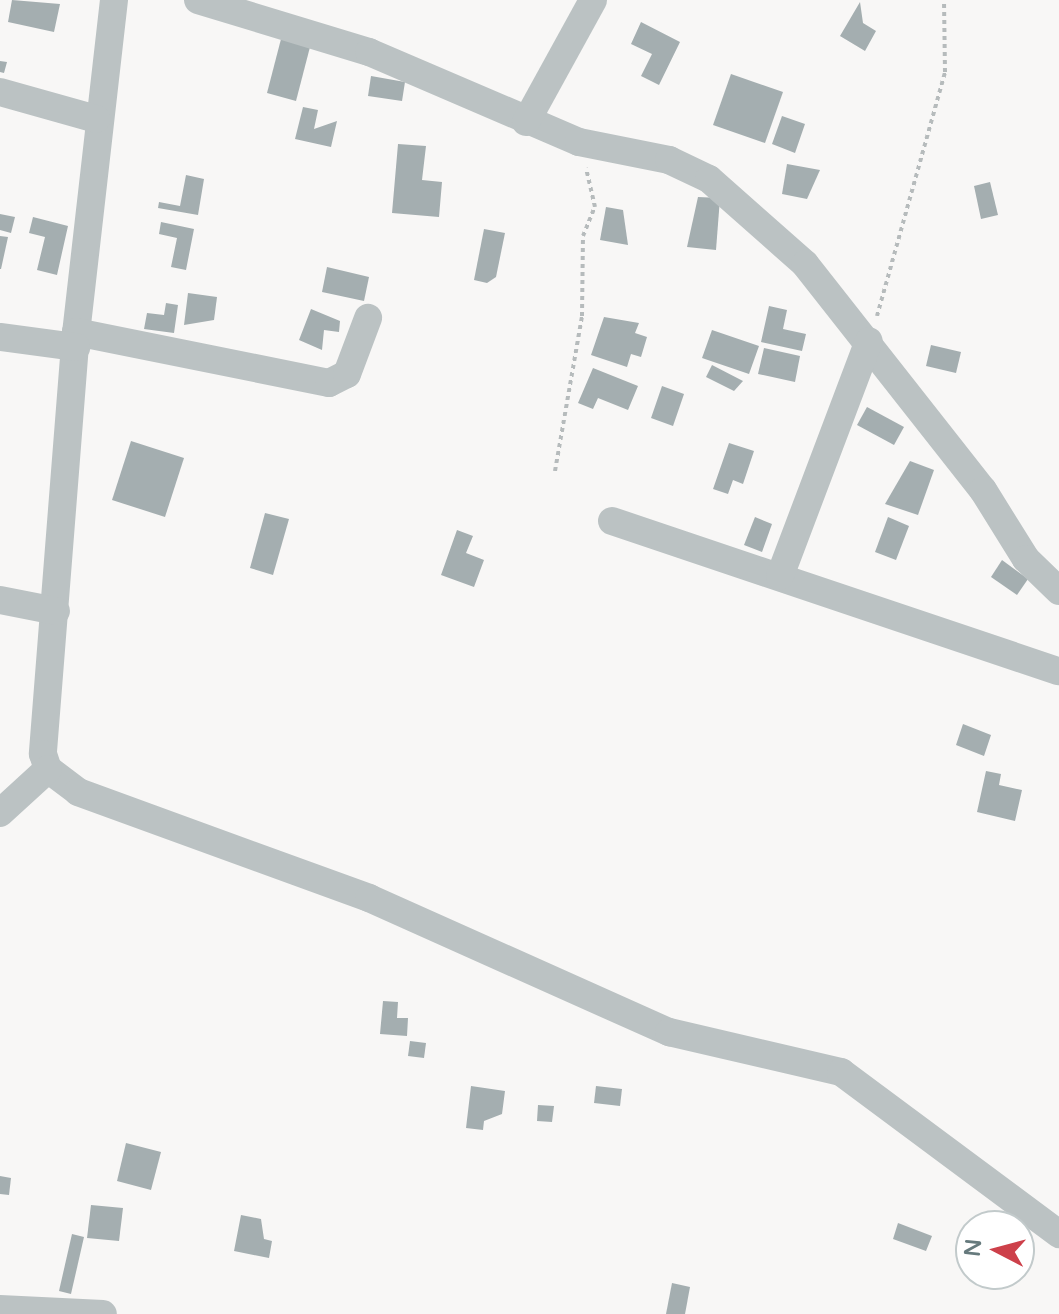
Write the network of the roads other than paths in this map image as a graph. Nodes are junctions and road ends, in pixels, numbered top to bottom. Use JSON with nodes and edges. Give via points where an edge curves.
{"nodes":[{"id":1,"x":114,"y":0,"type":"edge"},
{"id":2,"x":198,"y":0,"type":"edge"},
{"id":3,"x":593,"y":0,"type":"edge"},
{"id":4,"x":0,"y":92,"type":"edge"},
{"id":5,"x":96,"y":119,"type":"junction"},
{"id":6,"x":526,"y":122,"type":"junction"},
{"id":7,"x":368,"y":318,"type":"dead end"},
{"id":8,"x":0,"y":337,"type":"edge"},
{"id":9,"x":76,"y":340,"type":"junction"},
{"id":10,"x":869,"y":341,"type":"junction"},
{"id":11,"x":612,"y":521,"type":"dead end"},
{"id":12,"x":780,"y":576,"type":"junction"},
{"id":13,"x":1059,"y":591,"type":"edge"},
{"id":14,"x":0,"y":600,"type":"edge"},
{"id":15,"x":56,"y":611,"type":"junction"},
{"id":16,"x":1059,"y":671,"type":"edge"},
{"id":17,"x":48,"y":769,"type":"junction"},
{"id":18,"x":0,"y":813,"type":"edge"},
{"id":19,"x":1059,"y":1234,"type":"edge"},
{"id":20,"x":0,"y":1309,"type":"edge"},
{"id":21,"x":103,"y":1314,"type":"edge"}],
"edges":[{"from":1,"to":5,"type":"street"},
{"from":2,"to":6,"type":"street","via":[[369,52]]},
{"from":3,"to":6,"type":"street"},
{"from":4,"to":5,"type":"street"},
{"from":5,"to":9,"type":"street"},
{"from":6,"to":10,"type":"street","via":[[579,142],[669,160],[709,179],[805,264]]},
{"from":7,"to":9,"type":"street","via":[[347,374],[329,383]]},
{"from":8,"to":9,"type":"street"},
{"from":9,"to":15,"type":"street"},
{"from":10,"to":12,"type":"street"},
{"from":10,"to":13,"type":"street","via":[[1026,559]]},
{"from":11,"to":12,"type":"street"},
{"from":12,"to":16,"type":"street"},
{"from":14,"to":15,"type":"street"},
{"from":15,"to":17,"type":"street","via":[[43,754]]},
{"from":17,"to":18,"type":"street"},
{"from":17,"to":19,"type":"street","via":[[78,792],[369,898],[669,1032],[841,1072]]},
{"from":20,"to":21,"type":"street"}]}
